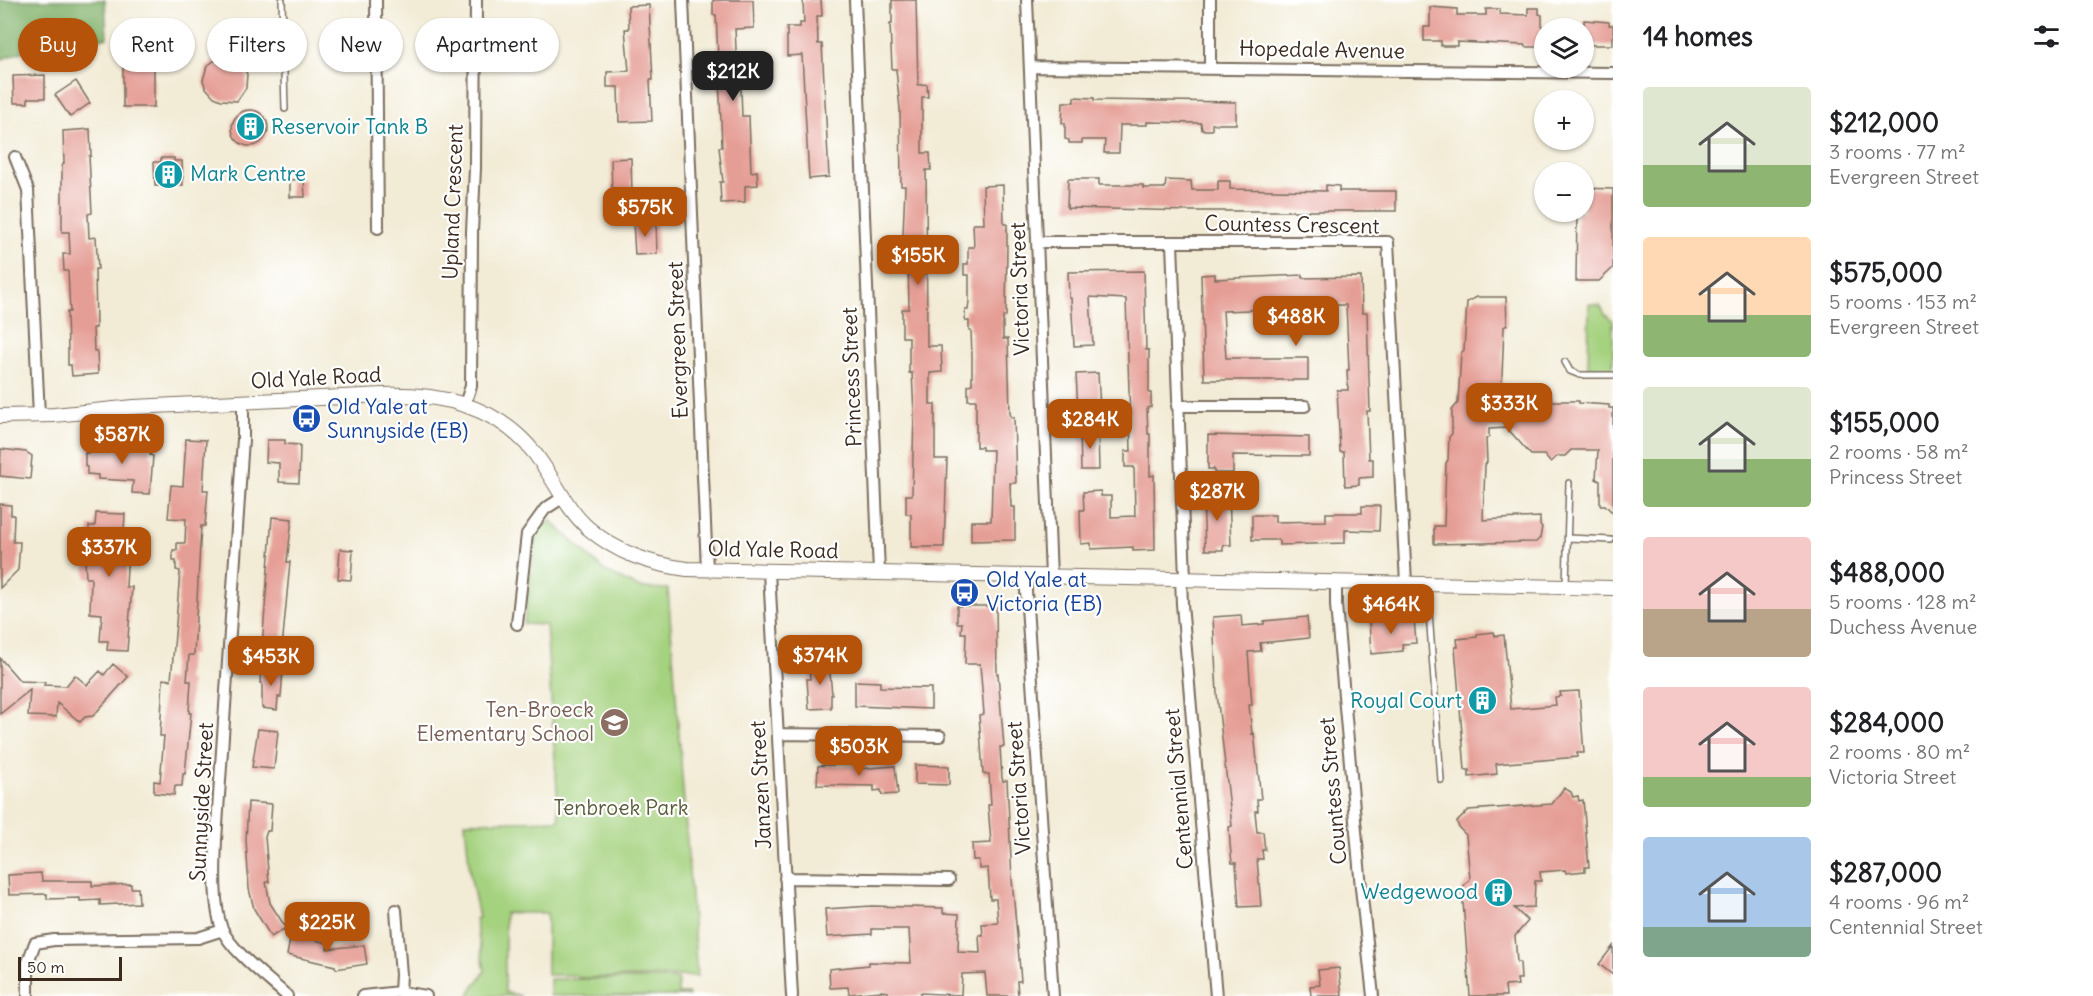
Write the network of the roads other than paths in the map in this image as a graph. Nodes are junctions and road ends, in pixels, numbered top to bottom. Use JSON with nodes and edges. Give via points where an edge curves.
{"nodes":[{"id":1,"x":282,"y":0,"type":"edge"},
{"id":2,"x":375,"y":0,"type":"edge"},
{"id":3,"x":476,"y":0,"type":"edge"},
{"id":4,"x":683,"y":0,"type":"edge"},
{"id":5,"x":855,"y":0,"type":"edge"},
{"id":6,"x":1027,"y":0,"type":"edge"},
{"id":7,"x":1210,"y":0,"type":"edge"},
{"id":8,"x":1031,"y":67,"type":"junction"},
{"id":9,"x":1210,"y":69,"type":"junction"},
{"id":10,"x":1613,"y":73,"type":"edge"},
{"id":11,"x":285,"y":108,"type":"dead end"},
{"id":12,"x":15,"y":157,"type":"dead end"},
{"id":13,"x":378,"y":228,"type":"dead end"},
{"id":14,"x":1038,"y":242,"type":"junction"},
{"id":15,"x":1172,"y":243,"type":"junction"},
{"id":16,"x":1565,"y":362,"type":"dead end"},
{"id":17,"x":1613,"y":375,"type":"edge"},
{"id":18,"x":243,"y":403,"type":"junction"},
{"id":19,"x":465,"y":404,"type":"junction"},
{"id":20,"x":1177,"y":406,"type":"junction"},
{"id":21,"x":1305,"y":406,"type":"dead end"},
{"id":22,"x":39,"y":415,"type":"junction"},
{"id":23,"x":0,"y":416,"type":"edge"},
{"id":24,"x":1569,"y":483,"type":"dead end"},
{"id":25,"x":562,"y":498,"type":"junction"},
{"id":26,"x":1568,"y":538,"type":"junction"},
{"id":27,"x":1611,"y":540,"type":"dead end"},
{"id":28,"x":707,"y":570,"type":"junction"},
{"id":29,"x":770,"y":572,"type":"junction"},
{"id":30,"x":879,"y":572,"type":"junction"},
{"id":31,"x":1025,"y":576,"type":"junction"},
{"id":32,"x":1051,"y":576,"type":"junction"},
{"id":33,"x":1183,"y":579,"type":"junction"},
{"id":34,"x":1336,"y":582,"type":"junction"},
{"id":35,"x":1406,"y":583,"type":"junction"},
{"id":36,"x":1426,"y":584,"type":"junction"},
{"id":37,"x":1566,"y":587,"type":"junction"},
{"id":38,"x":1613,"y":588,"type":"edge"},
{"id":39,"x":517,"y":624,"type":"dead end"},
{"id":40,"x":778,"y":734,"type":"junction"},
{"id":41,"x":940,"y":736,"type":"dead end"},
{"id":42,"x":1441,"y":780,"type":"dead end"},
{"id":43,"x":785,"y":878,"type":"junction"},
{"id":44,"x":949,"y":880,"type":"dead end"},
{"id":45,"x":396,"y":910,"type":"dead end"},
{"id":46,"x":223,"y":930,"type":"junction"},
{"id":47,"x":400,"y":992,"type":"junction"},
{"id":48,"x":28,"y":996,"type":"edge"},
{"id":49,"x":287,"y":996,"type":"edge"},
{"id":50,"x":363,"y":996,"type":"edge"},
{"id":51,"x":426,"y":996,"type":"edge"},
{"id":52,"x":792,"y":996,"type":"edge"},
{"id":53,"x":1053,"y":996,"type":"edge"},
{"id":54,"x":1216,"y":996,"type":"edge"},
{"id":55,"x":1373,"y":996,"type":"edge"}],
"edges":[{"from":1,"to":11,"type":"lane"},
{"from":2,"to":13,"type":"street"},
{"from":3,"to":19,"type":"street","name":"Upland Crescent","via":[[471,386]]},
{"from":4,"to":28,"type":"street","name":"Evergreen Street"},
{"from":5,"to":30,"type":"street","name":"Princess Street"},
{"from":6,"to":8,"type":"street","name":"Victoria Street"},
{"from":7,"to":9,"type":"street"},
{"from":8,"to":9,"type":"street","name":"Hopedale Avenue"},
{"from":8,"to":14,"type":"street","name":"Victoria Street"},
{"from":9,"to":10,"type":"street","name":"Hopedale Avenue"},
{"from":12,"to":22,"type":"street","via":[[28,190]]},
{"from":14,"to":15,"type":"street","name":"Countess Crescent"},
{"from":14,"to":32,"type":"street","name":"Victoria Street"},
{"from":15,"to":20,"type":"street","name":"Centennial Street"},
{"from":15,"to":35,"type":"street","name":"Countess Crescent","via":[[1388,242]]},
{"from":16,"to":17,"type":"lane","via":[[1570,371],[1580,375]]},
{"from":18,"to":19,"type":"street","name":"Old Yale Road","via":[[405,394]]},
{"from":18,"to":22,"type":"street","name":"Old Yale Road"},
{"from":18,"to":46,"type":"street","name":"Sunnyside Street","via":[[216,840],[216,885]]},
{"from":19,"to":25,"type":"street","name":"Old Yale Road","via":[[482,411],[522,440],[543,464]]},
{"from":20,"to":21,"type":"street"},
{"from":20,"to":33,"type":"street","name":"Centennial Street"},
{"from":22,"to":23,"type":"street","name":"Old Yale Road"},
{"from":24,"to":26,"type":"lane"},
{"from":25,"to":28,"type":"street","name":"Old Yale Road","via":[[588,528],[618,549],[654,563]]},
{"from":25,"to":39,"type":"street","via":[[545,509],[527,534]]},
{"from":26,"to":27,"type":"lane"},
{"from":26,"to":37,"type":"lane"},
{"from":28,"to":29,"type":"street","name":"Old Yale Road"},
{"from":29,"to":30,"type":"street","name":"Old Yale Road"},
{"from":29,"to":40,"type":"street","name":"Janzen Street"},
{"from":30,"to":31,"type":"street","name":"Old Yale Road"},
{"from":31,"to":32,"type":"street","name":"Old Yale Road"},
{"from":31,"to":53,"type":"street","name":"Victoria Street"},
{"from":32,"to":33,"type":"street","name":"Old Yale Road"},
{"from":33,"to":34,"type":"street","name":"Old Yale Road"},
{"from":33,"to":54,"type":"street","name":"Centennial Street"},
{"from":34,"to":35,"type":"street","name":"Old Yale Road"},
{"from":34,"to":55,"type":"street","name":"Countess Street"},
{"from":35,"to":36,"type":"street","name":"Old Yale Road"},
{"from":36,"to":37,"type":"street","name":"Old Yale Road"},
{"from":36,"to":42,"type":"lane"},
{"from":37,"to":38,"type":"street","name":"Old Yale Road"},
{"from":40,"to":41,"type":"street"},
{"from":40,"to":43,"type":"street","name":"Janzen Street"},
{"from":43,"to":44,"type":"street"},
{"from":43,"to":52,"type":"street","name":"Janzen Street"},
{"from":45,"to":47,"type":"street"},
{"from":46,"to":48,"type":"street","via":[[198,938],[35,943],[28,962]]},
{"from":46,"to":49,"type":"street"},
{"from":47,"to":50,"type":"street"},
{"from":47,"to":51,"type":"street"}]}
